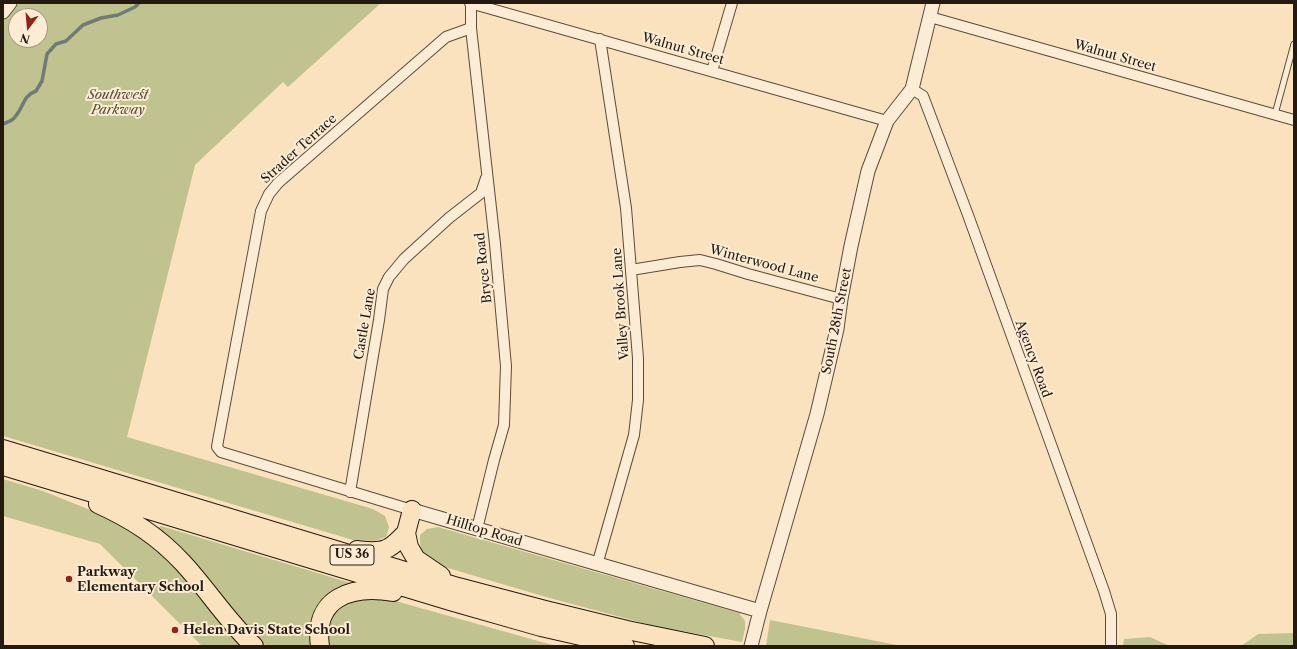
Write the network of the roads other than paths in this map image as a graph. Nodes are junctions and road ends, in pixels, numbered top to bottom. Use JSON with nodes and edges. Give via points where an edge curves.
{"nodes":[{"id":1,"x":10,"y":3,"type":"edge"},
{"id":2,"x":471,"y":3,"type":"edge"},
{"id":3,"x":732,"y":3,"type":"edge"},
{"id":4,"x":933,"y":3,"type":"edge"},
{"id":5,"x":3,"y":12,"type":"edge"},
{"id":6,"x":930,"y":17,"type":"junction"},
{"id":7,"x":470,"y":28,"type":"junction"},
{"id":8,"x":600,"y":39,"type":"junction"},
{"id":9,"x":1294,"y":44,"type":"edge"},
{"id":10,"x":712,"y":71,"type":"junction"},
{"id":11,"x":912,"y":89,"type":"junction"},
{"id":12,"x":1275,"y":114,"type":"junction"},
{"id":13,"x":1294,"y":120,"type":"edge"},
{"id":14,"x":887,"y":121,"type":"junction"},
{"id":15,"x":487,"y":177,"type":"junction"},
{"id":16,"x":632,"y":270,"type":"junction"},
{"id":17,"x":841,"y":298,"type":"junction"},
{"id":18,"x":218,"y":441,"type":"joint"},
{"id":19,"x":3,"y":449,"type":"edge"},
{"id":20,"x":3,"y":466,"type":"edge"},
{"id":21,"x":28,"y":474,"type":"junction"},
{"id":22,"x":350,"y":492,"type":"junction"},
{"id":23,"x":412,"y":510,"type":"junction"},
{"id":24,"x":477,"y":529,"type":"junction"},
{"id":25,"x":406,"y":533,"type":"junction"},
{"id":26,"x":332,"y":549,"type":"junction"},
{"id":27,"x":598,"y":565,"type":"junction"},
{"id":28,"x":456,"y":595,"type":"junction"},
{"id":29,"x":760,"y":611,"type":"junction"},
{"id":30,"x":254,"y":646,"type":"edge"},
{"id":31,"x":320,"y":646,"type":"edge"},
{"id":32,"x":625,"y":646,"type":"edge"},
{"id":33,"x":705,"y":646,"type":"edge"},
{"id":34,"x":751,"y":646,"type":"edge"},
{"id":35,"x":1111,"y":646,"type":"edge"}],
"edges":[{"from":1,"to":5,"type":"street"},
{"from":2,"to":7,"type":"street","name":"Bryce Road"},
{"from":2,"to":8,"type":"street","name":"Walnut Street"},
{"from":3,"to":10,"type":"street"},
{"from":4,"to":6,"type":"street","name":"South 28th Street"},
{"from":6,"to":11,"type":"street","name":"South 28th Street"},
{"from":6,"to":12,"type":"street","name":"Walnut Street"},
{"from":7,"to":15,"type":"street","name":"Bryce Road"},
{"from":7,"to":18,"type":"street","name":"Strader Terrace","via":[[446,37],[278,183],[269,194],[261,210]]},
{"from":8,"to":10,"type":"street","name":"Walnut Street"},
{"from":8,"to":16,"type":"street","name":"Valley Brook Lane","via":[[626,208]]},
{"from":9,"to":12,"type":"lane"},
{"from":10,"to":14,"type":"street","name":"Walnut Street"},
{"from":11,"to":14,"type":"street","name":"South 28th Street"},
{"from":11,"to":35,"type":"street","name":"Agency Road","via":[[923,96],[1104,591],[1111,614]]},
{"from":12,"to":13,"type":"street","name":"Walnut Street"},
{"from":14,"to":17,"type":"street","name":"South 28th Street","via":[[868,172]]},
{"from":15,"to":22,"type":"street","name":"Castle Lane","via":[[481,193],[404,259],[382,288]]},
{"from":15,"to":24,"type":"street","name":"Bryce Road","via":[[506,366],[504,425]]},
{"from":16,"to":17,"type":"street","name":"Winterwood Lane","via":[[700,260]]},
{"from":16,"to":27,"type":"street","name":"Valley Brook Lane","via":[[638,358],[635,428]]},
{"from":17,"to":29,"type":"street","name":"South 28th Street","via":[[837,329],[817,414]]},
{"from":18,"to":22,"type":"street","name":"Hilltop Road","via":[[217,447],[222,452]]},
{"from":19,"to":26,"type":"highway","number":"US 36"},
{"from":20,"to":21,"type":"highway","number":"US 36"},
{"from":21,"to":28,"type":"highway","number":"US 36"},
{"from":21,"to":30,"type":"highway","via":[[118,514],[139,525],[163,543],[183,563],[230,622]]},
{"from":22,"to":23,"type":"street","name":"Hilltop Road"},
{"from":23,"to":24,"type":"street","name":"Hilltop Road"},
{"from":23,"to":25,"type":"highway"},
{"from":24,"to":27,"type":"street","name":"Hilltop Road"},
{"from":25,"to":26,"type":"highway","via":[[386,549]]},
{"from":25,"to":28,"type":"highway","via":[[409,547],[416,559]]},
{"from":26,"to":28,"type":"highway","number":"US 36"},
{"from":27,"to":29,"type":"street","name":"Hilltop Road"},
{"from":28,"to":31,"type":"highway","via":[[381,590],[348,594],[334,601],[323,615],[319,624]]},
{"from":28,"to":32,"type":"highway","number":"US 36","via":[[541,627]]},
{"from":28,"to":33,"type":"highway","number":"US 36","via":[[545,610]]},
{"from":29,"to":34,"type":"street","name":"South 28th Street"}]}
